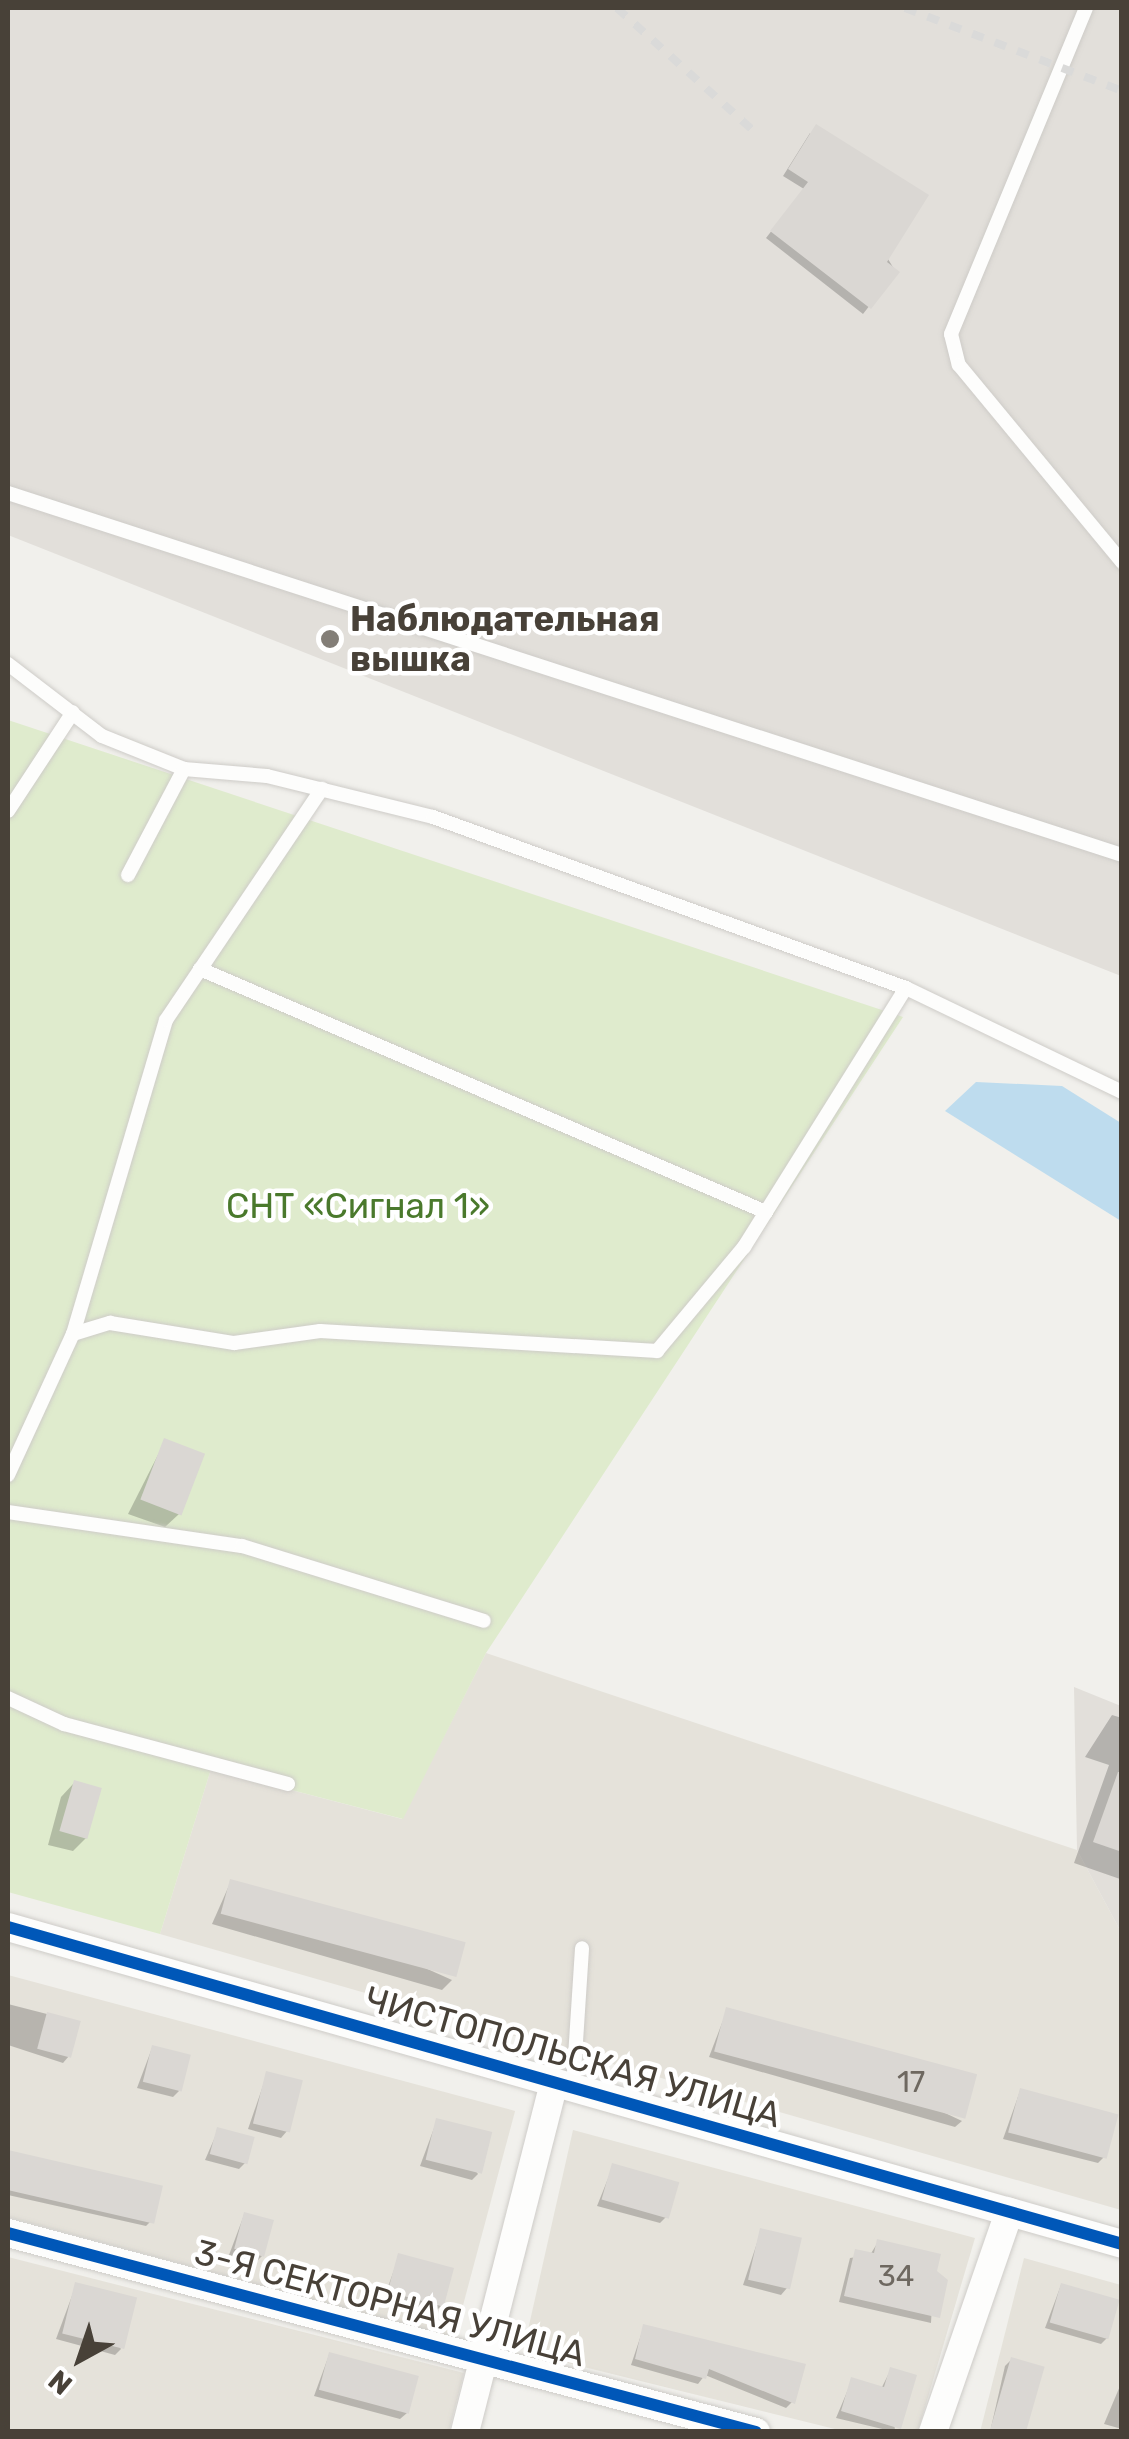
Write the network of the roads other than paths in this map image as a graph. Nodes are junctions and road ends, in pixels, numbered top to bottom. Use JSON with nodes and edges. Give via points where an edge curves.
{"nodes":[{"id":1,"x":1086,"y":8,"type":"edge"},
{"id":2,"x":8,"y":493,"type":"edge"},
{"id":3,"x":1122,"y":562,"type":"edge"},
{"id":4,"x":8,"y":664,"type":"edge"},
{"id":5,"x":72,"y":712,"type":"junction"},
{"id":6,"x":184,"y":769,"type":"junction"},
{"id":7,"x":322,"y":789,"type":"junction"},
{"id":8,"x":8,"y":811,"type":"edge"},
{"id":9,"x":1122,"y":856,"type":"edge"},
{"id":10,"x":128,"y":875,"type":"dead end"},
{"id":11,"x":200,"y":969,"type":"junction"},
{"id":12,"x":906,"y":988,"type":"junction"},
{"id":13,"x":1122,"y":1092,"type":"edge"},
{"id":14,"x":766,"y":1212,"type":"junction"},
{"id":15,"x":72,"y":1334,"type":"junction"},
{"id":16,"x":8,"y":1476,"type":"edge"},
{"id":17,"x":8,"y":1512,"type":"edge"},
{"id":18,"x":484,"y":1621,"type":"dead end"},
{"id":19,"x":8,"y":1698,"type":"edge"},
{"id":20,"x":288,"y":1784,"type":"dead end"},
{"id":21,"x":8,"y":1926,"type":"edge"},
{"id":22,"x":582,"y":1948,"type":"dead end"},
{"id":23,"x":563,"y":2085,"type":"junction"},
{"id":24,"x":1009,"y":2212,"type":"junction"},
{"id":25,"x":8,"y":2232,"type":"edge"},
{"id":26,"x":1122,"y":2244,"type":"edge"},
{"id":27,"x":484,"y":2359,"type":"junction"},
{"id":28,"x":465,"y":2432,"type":"edge"},
{"id":29,"x":756,"y":2432,"type":"edge"},
{"id":30,"x":933,"y":2432,"type":"edge"}],
"edges":[{"from":1,"to":3,"type":"lane","via":[[951,334],[959,366]]},
{"from":2,"to":9,"type":"lane"},
{"from":4,"to":5,"type":"lane"},
{"from":5,"to":6,"type":"lane","via":[[102,736]]},
{"from":5,"to":8,"type":"lane"},
{"from":6,"to":7,"type":"lane"},
{"from":6,"to":10,"type":"lane"},
{"from":7,"to":11,"type":"lane"},
{"from":7,"to":12,"type":"lane","via":[[433,817]]},
{"from":11,"to":14,"type":"lane"},
{"from":11,"to":15,"type":"lane","via":[[148,1062]]},
{"from":12,"to":13,"type":"lane"},
{"from":12,"to":14,"type":"lane"},
{"from":14,"to":15,"type":"lane","via":[[656,1351],[320,1331],[234,1343],[110,1322]]},
{"from":15,"to":16,"type":"lane"},
{"from":17,"to":18,"type":"lane","via":[[242,1546]]},
{"from":19,"to":20,"type":"lane","via":[[64,1724]]},
{"from":21,"to":23,"type":"street","name":"ЧИСТОПОЛЬСКАЯ УЛИЦА"},
{"from":22,"to":23,"type":"lane"},
{"from":23,"to":24,"type":"street","name":"ЧИСТОПОЛЬСКАЯ УЛИЦА"},
{"from":23,"to":27,"type":"street"},
{"from":24,"to":26,"type":"street","name":"ЧИСТОПОЛЬСКАЯ УЛИЦА"},
{"from":24,"to":30,"type":"street"},
{"from":25,"to":27,"type":"street","name":"3-Я СЕКТОРНАЯ УЛИЦА"},
{"from":27,"to":28,"type":"street"},
{"from":27,"to":29,"type":"street","name":"3-Я СЕКТОРНАЯ УЛИЦА"}]}
